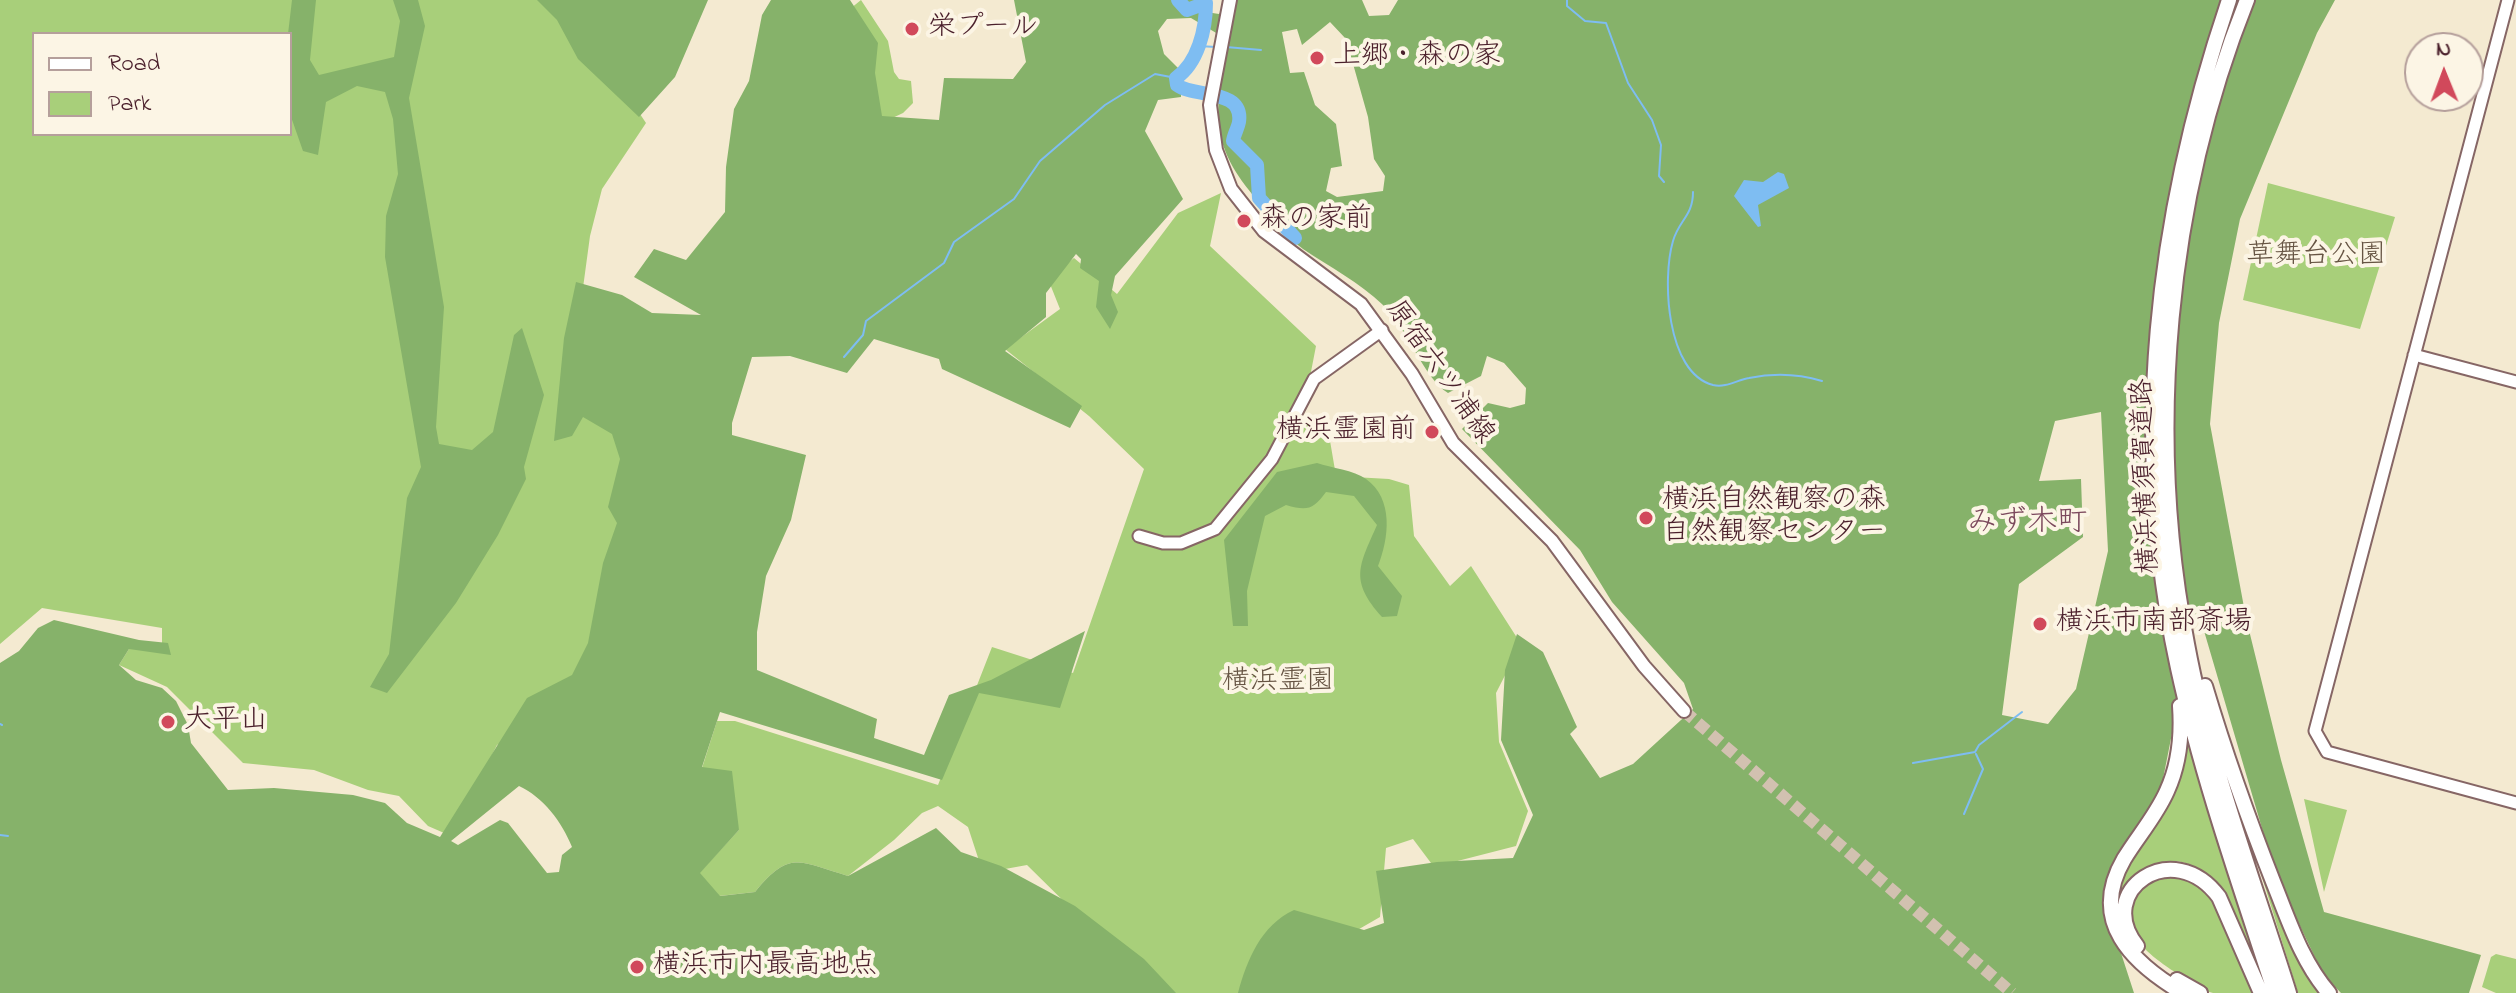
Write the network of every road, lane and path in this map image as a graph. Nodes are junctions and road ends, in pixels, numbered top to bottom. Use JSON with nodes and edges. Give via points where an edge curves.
{"nodes":[{"id":1,"x":1230,"y":0,"type":"edge"},
{"id":2,"x":2229,"y":0,"type":"edge"},
{"id":3,"x":2247,"y":0,"type":"edge"},
{"id":4,"x":2508,"y":0,"type":"edge"},
{"id":5,"x":1382,"y":330,"type":"junction"},
{"id":6,"x":2414,"y":355,"type":"junction"},
{"id":7,"x":2516,"y":382,"type":"edge"},
{"id":8,"x":2170,"y":489,"type":"junction"},
{"id":9,"x":1139,"y":536,"type":"dead end"},
{"id":10,"x":2178,"y":667,"type":"junction"},
{"id":11,"x":1684,"y":711,"type":"tunnel mouth"},
{"id":12,"x":2516,"y":803,"type":"edge"},
{"id":13,"x":2183,"y":993,"type":"edge"},
{"id":14,"x":2200,"y":993,"type":"edge"},
{"id":15,"x":2261,"y":993,"type":"edge"},
{"id":16,"x":2275,"y":993,"type":"edge"},
{"id":17,"x":2289,"y":993,"type":"edge"},
{"id":18,"x":2329,"y":993,"type":"edge"}],
"edges":[{"from":1,"to":5,"type":"main road","name":"原宿六ツ浦線","via":[[1210,99],[1221,168],[1249,215],[1286,250],[1361,304]]},
{"from":2,"to":10,"type":"highway","name":"横浜横須賀道路","via":[[2182,160],[2158,307],[2155,504]]},
{"from":3,"to":8,"type":"highway","name":"横浜横須賀道路","via":[[2206,128],[2180,258],[2169,379]]},
{"from":4,"to":6,"type":"street"},
{"from":5,"to":9,"type":"street","via":[[1314,379],[1272,459],[1215,529],[1181,543]]},
{"from":5,"to":11,"type":"main road","name":"原宿六ツ浦線","via":[[1453,443],[1552,541]]},
{"from":6,"to":7,"type":"street"},
{"from":6,"to":12,"type":"street","via":[[2315,731],[2327,752]]},
{"from":8,"to":17,"type":"highway","name":"横浜横須賀道路","via":[[2176,571],[2199,698]]},
{"from":8,"to":18,"type":"highway","via":[[2198,662],[2221,738],[2295,934]]},
{"from":10,"to":13,"type":"highway","via":[[2182,725],[2173,778],[2122,863],[2112,906],[2118,935],[2130,952]]},
{"from":10,"to":16,"type":"highway","name":"横浜横須賀道路"},
{"from":14,"to":15,"type":"highway","via":[[2148,959],[2127,930],[2129,895],[2143,877],[2157,870],[2182,869],[2209,884],[2233,923]]}]}
